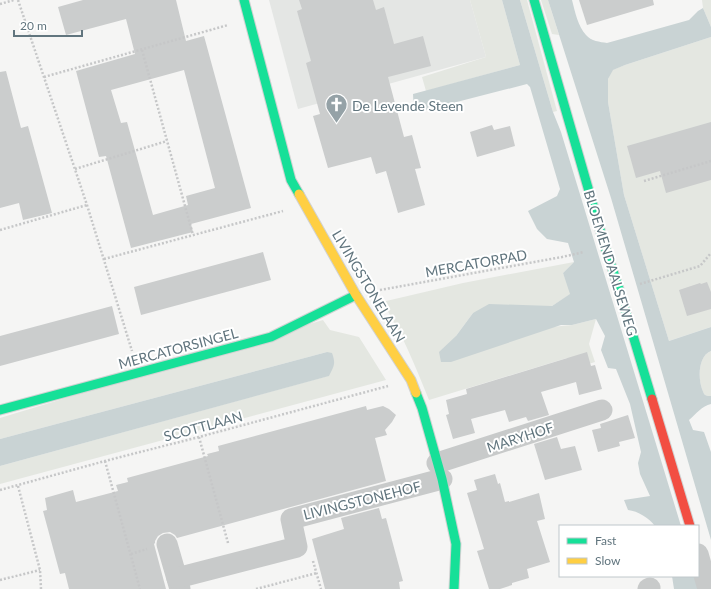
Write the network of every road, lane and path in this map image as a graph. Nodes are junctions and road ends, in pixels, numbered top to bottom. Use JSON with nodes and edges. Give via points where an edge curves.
{"nodes":[{"id":1,"x":14,"y":0,"type":"edge"},
{"id":2,"x":18,"y":0,"type":"edge"},
{"id":3,"x":244,"y":0,"type":"edge"},
{"id":4,"x":534,"y":0,"type":"edge"},
{"id":5,"x":0,"y":4,"type":"edge"},
{"id":6,"x":249,"y":19,"type":"junction"},
{"id":7,"x":142,"y":50,"type":"junction"},
{"id":8,"x":44,"y":77,"type":"junction"},
{"id":9,"x":167,"y":141,"type":"junction"},
{"id":10,"x":711,"y":161,"type":"edge"},
{"id":11,"x":75,"y":169,"type":"junction"},
{"id":12,"x":644,"y":181,"type":"dead end"},
{"id":13,"x":87,"y":205,"type":"junction"},
{"id":14,"x":305,"y":205,"type":"junction"},
{"id":15,"x":0,"y":230,"type":"edge"},
{"id":16,"x":193,"y":234,"type":"junction"},
{"id":17,"x":584,"y":252,"type":"dead end"},
{"id":18,"x":711,"y":253,"type":"edge"},
{"id":19,"x":104,"y":260,"type":"junction"},
{"id":20,"x":634,"y":285,"type":"dead end"},
{"id":21,"x":356,"y":295,"type":"junction"},
{"id":22,"x":139,"y":373,"type":"junction"},
{"id":23,"x":411,"y":380,"type":"junction"},
{"id":24,"x":0,"y":410,"type":"edge"},
{"id":25,"x":602,"y":410,"type":"dead end"},
{"id":26,"x":199,"y":437,"type":"junction"},
{"id":27,"x":105,"y":461,"type":"junction"},
{"id":28,"x":440,"y":471,"type":"junction"},
{"id":29,"x":18,"y":486,"type":"junction"},
{"id":30,"x":0,"y":490,"type":"edge"},
{"id":31,"x":690,"y":525,"type":"edge"},
{"id":32,"x":167,"y":544,"type":"dead end"},
{"id":33,"x":297,"y":547,"type":"junction"},
{"id":34,"x":699,"y":558,"type":"edge"},
{"id":35,"x":234,"y":564,"type":"junction"},
{"id":36,"x":40,"y":570,"type":"junction"},
{"id":37,"x":317,"y":573,"type":"junction"},
{"id":38,"x":0,"y":580,"type":"edge"},
{"id":39,"x":178,"y":584,"type":"edge"},
{"id":40,"x":41,"y":589,"type":"edge"},
{"id":41,"x":140,"y":589,"type":"edge"},
{"id":42,"x":256,"y":589,"type":"edge"},
{"id":43,"x":321,"y":589,"type":"edge"},
{"id":44,"x":454,"y":589,"type":"edge"},
{"id":45,"x":708,"y":589,"type":"edge"}],
"edges":[{"from":1,"to":5,"type":"path"},
{"from":2,"to":8,"type":"path"},
{"from":3,"to":6,"type":"street","name":"LIVINGSTONELAAN"},
{"from":4,"to":31,"type":"street","name":"BLOEMENDAALSEWEG","via":[[603,240]]},
{"from":6,"to":7,"type":"path"},
{"from":6,"to":14,"type":"street","name":"LIVINGSTONELAAN","via":[[291,180]]},
{"from":7,"to":8,"type":"path"},
{"from":7,"to":9,"type":"path"},
{"from":8,"to":11,"type":"path"},
{"from":9,"to":11,"type":"path"},
{"from":9,"to":16,"type":"path"},
{"from":10,"to":12,"type":"path"},
{"from":11,"to":13,"type":"path"},
{"from":13,"to":15,"type":"path"},
{"from":13,"to":19,"type":"path"},
{"from":14,"to":16,"type":"path"},
{"from":14,"to":21,"type":"street","name":"LIVINGSTONELAAN"},
{"from":16,"to":19,"type":"path"},
{"from":17,"to":21,"type":"path","name":"MERCATORPAD"},
{"from":18,"to":20,"type":"path","name":"BLOEMENDAALSEWEG","via":[[700,266]]},
{"from":19,"to":22,"type":"path"},
{"from":21,"to":22,"type":"street","name":"MERCATORSINGEL","via":[[271,337]]},
{"from":21,"to":23,"type":"street","name":"LIVINGSTONELAAN"},
{"from":22,"to":24,"type":"street","name":"MERCATORSINGEL"},
{"from":23,"to":26,"type":"path","name":"SCOTTLAAN"},
{"from":23,"to":28,"type":"street","name":"LIVINGSTONELAAN"},
{"from":25,"to":28,"type":"street","name":"MARYHOF"},
{"from":26,"to":27,"type":"path","name":"SCOTTLAAN"},
{"from":26,"to":35,"type":"path"},
{"from":27,"to":29,"type":"path","name":"SCOTTLAAN"},
{"from":27,"to":41,"type":"path"},
{"from":28,"to":33,"type":"street","name":"LIVINGSTONEHOF","via":[[291,518]]},
{"from":28,"to":44,"type":"street","name":"LIVINGSTONELAAN","via":[[456,544]]},
{"from":29,"to":30,"type":"path","name":"SCOTTLAAN"},
{"from":29,"to":36,"type":"path"},
{"from":32,"to":39,"type":"street"},
{"from":33,"to":35,"type":"street"},
{"from":33,"to":37,"type":"path","via":[[312,555]]},
{"from":34,"to":45,"type":"street"},
{"from":35,"to":39,"type":"street"},
{"from":36,"to":38,"type":"path"},
{"from":36,"to":40,"type":"path"},
{"from":37,"to":42,"type":"path"},
{"from":37,"to":43,"type":"path"}]}
